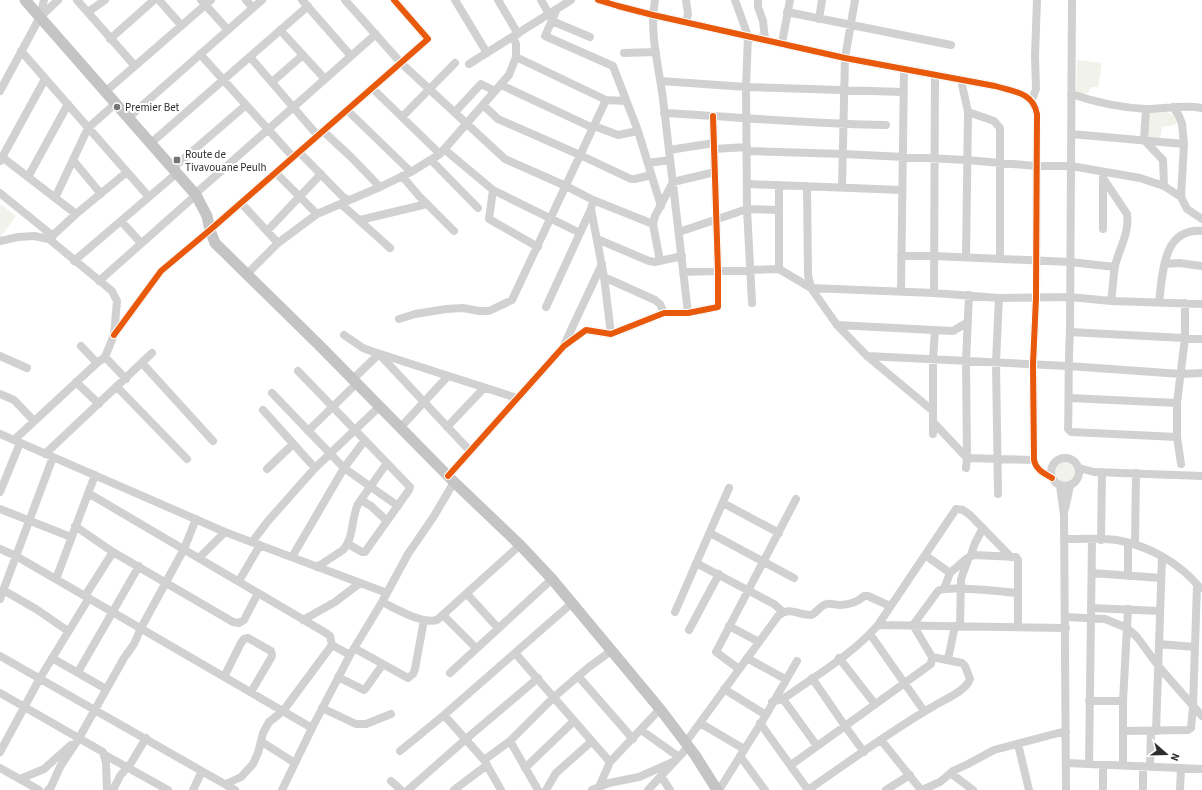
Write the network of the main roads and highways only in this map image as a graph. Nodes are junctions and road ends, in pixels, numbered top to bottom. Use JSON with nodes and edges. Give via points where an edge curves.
{"nodes":[{"id":1,"x":25,"y":0,"type":"edge"},
{"id":2,"x":718,"y":790,"type":"edge"}],
"edges":[{"from":1,"to":2,"type":"main road","via":[[195,194],[207,216],[215,243],[552,579],[660,709]]}]}
